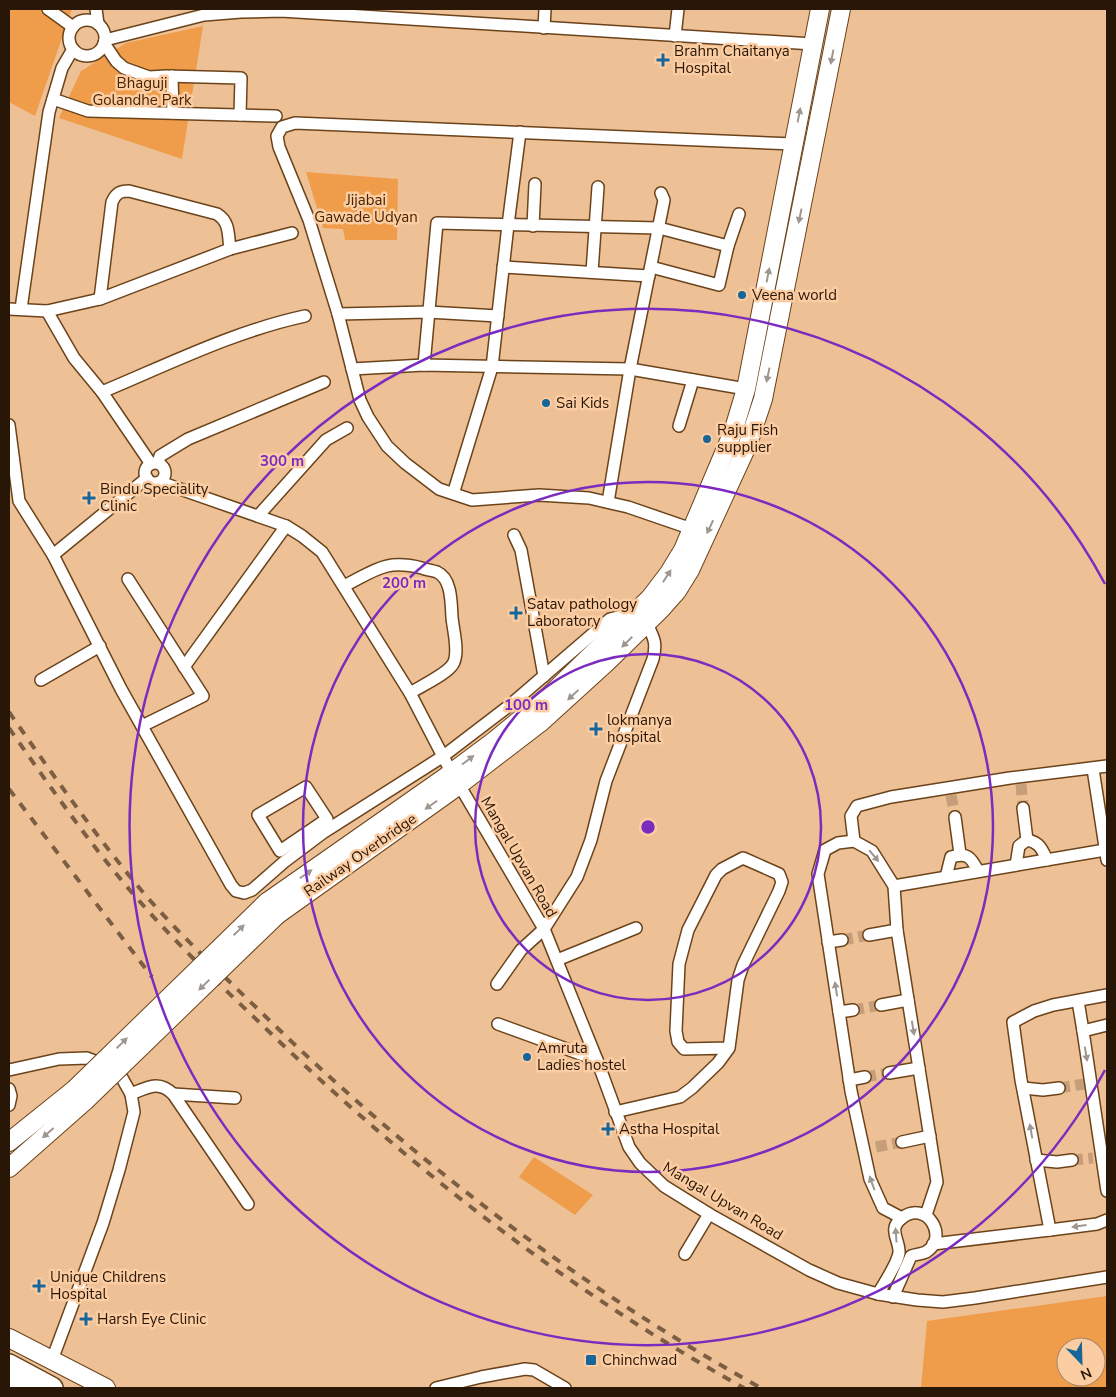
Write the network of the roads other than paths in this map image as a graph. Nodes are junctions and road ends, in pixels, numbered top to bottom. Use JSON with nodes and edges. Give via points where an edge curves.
{"nodes":[{"id":1,"x":48,"y":9,"type":"edge"},
{"id":2,"x":96,"y":9,"type":"edge"},
{"id":3,"x":545,"y":9,"type":"edge"},
{"id":4,"x":678,"y":9,"type":"edge"},
{"id":5,"x":820,"y":9,"type":"edge"},
{"id":6,"x":841,"y":9,"type":"edge"},
{"id":7,"x":252,"y":10,"type":"edge"},
{"id":8,"x":285,"y":10,"type":"edge"},
{"id":9,"x":203,"y":12,"type":"edge"},
{"id":10,"x":98,"y":24,"type":"junction"},
{"id":11,"x":73,"y":27,"type":"junction"},
{"id":12,"x":544,"y":28,"type":"junction"},
{"id":13,"x":675,"y":36,"type":"junction"},
{"id":14,"x":104,"y":41,"type":"junction"},
{"id":15,"x":813,"y":44,"type":"junction"},
{"id":16,"x":73,"y":49,"type":"junction"},
{"id":17,"x":172,"y":76,"type":"junction"},
{"id":18,"x":53,"y":99,"type":"junction"},
{"id":19,"x":173,"y":114,"type":"junction"},
{"id":20,"x":240,"y":115,"type":"junction"},
{"id":21,"x":276,"y":116,"type":"dead end"},
{"id":22,"x":520,"y":132,"type":"junction"},
{"id":23,"x":794,"y":144,"type":"junction"},
{"id":24,"x":535,"y":184,"type":"dead end"},
{"id":25,"x":598,"y":187,"type":"dead end"},
{"id":26,"x":661,"y":194,"type":"dead end"},
{"id":27,"x":739,"y":214,"type":"dead end"},
{"id":28,"x":508,"y":225,"type":"junction"},
{"id":29,"x":533,"y":226,"type":"junction"},
{"id":30,"x":595,"y":227,"type":"junction"},
{"id":31,"x":659,"y":228,"type":"junction"},
{"id":32,"x":292,"y":233,"type":"dead end"},
{"id":33,"x":728,"y":246,"type":"junction"},
{"id":34,"x":230,"y":250,"type":"junction"},
{"id":35,"x":503,"y":267,"type":"junction"},
{"id":36,"x":592,"y":272,"type":"junction"},
{"id":37,"x":650,"y":272,"type":"junction"},
{"id":38,"x":100,"y":299,"type":"junction"},
{"id":39,"x":15,"y":309,"type":"edge"},
{"id":40,"x":47,"y":311,"type":"junction"},
{"id":41,"x":428,"y":312,"type":"junction"},
{"id":42,"x":338,"y":314,"type":"junction"},
{"id":43,"x":305,"y":316,"type":"dead end"},
{"id":44,"x":498,"y":316,"type":"junction"},
{"id":45,"x":424,"y":365,"type":"junction"},
{"id":46,"x":492,"y":367,"type":"junction"},
{"id":47,"x":352,"y":369,"type":"junction"},
{"id":48,"x":630,"y":369,"type":"junction"},
{"id":49,"x":693,"y":380,"type":"junction"},
{"id":50,"x":324,"y":382,"type":"dead end"},
{"id":51,"x":746,"y":389,"type":"junction"},
{"id":52,"x":102,"y":392,"type":"junction"},
{"id":53,"x":9,"y":425,"type":"edge"},
{"id":54,"x":679,"y":426,"type":"dead end"},
{"id":55,"x":347,"y":428,"type":"dead end"},
{"id":56,"x":154,"y":464,"type":"junction"},
{"id":57,"x":147,"y":478,"type":"junction"},
{"id":58,"x":160,"y":482,"type":"junction"},
{"id":59,"x":454,"y":491,"type":"dead end"},
{"id":60,"x":14,"y":502,"type":"edge"},
{"id":61,"x":608,"y":502,"type":"junction"},
{"id":62,"x":258,"y":516,"type":"junction"},
{"id":63,"x":286,"y":526,"type":"junction"},
{"id":64,"x":692,"y":529,"type":"junction"},
{"id":65,"x":514,"y":535,"type":"dead end"},
{"id":66,"x":53,"y":555,"type":"junction"},
{"id":67,"x":128,"y":579,"type":"dead end"},
{"id":68,"x":344,"y":586,"type":"junction"},
{"id":69,"x":641,"y":618,"type":"junction"},
{"id":70,"x":100,"y":646,"type":"junction"},
{"id":71,"x":184,"y":667,"type":"junction"},
{"id":72,"x":544,"y":676,"type":"junction"},
{"id":73,"x":42,"y":680,"type":"dead end"},
{"id":74,"x":410,"y":693,"type":"junction"},
{"id":75,"x":142,"y":726,"type":"junction"},
{"id":76,"x":445,"y":761,"type":"junction"},
{"id":77,"x":1107,"y":766,"type":"edge"},
{"id":78,"x":1093,"y":769,"type":"junction"},
{"id":79,"x":464,"y":793,"type":"dead end"},
{"id":80,"x":1024,"y":808,"type":"tunnel mouth"},
{"id":81,"x":954,"y":817,"type":"tunnel mouth"},
{"id":82,"x":311,"y":836,"type":"junction"},
{"id":83,"x":854,"y":840,"type":"junction"},
{"id":84,"x":1027,"y":840,"type":"junction"},
{"id":85,"x":960,"y":854,"type":"junction"},
{"id":86,"x":1106,"y":855,"type":"edge"},
{"id":87,"x":1047,"y":860,"type":"junction"},
{"id":88,"x":1016,"y":865,"type":"junction"},
{"id":89,"x":978,"y":871,"type":"junction"},
{"id":90,"x":946,"y":877,"type":"junction"},
{"id":91,"x":894,"y":886,"type":"junction"},
{"id":92,"x":636,"y":928,"type":"dead end"},
{"id":93,"x":544,"y":929,"type":"junction"},
{"id":94,"x":897,"y":930,"type":"junction"},
{"id":95,"x":869,"y":935,"type":"tunnel mouth"},
{"id":96,"x":842,"y":940,"type":"tunnel mouth"},
{"id":97,"x":828,"y":942,"type":"junction"},
{"id":98,"x":557,"y":960,"type":"junction"},
{"id":99,"x":497,"y":984,"type":"dead end"},
{"id":100,"x":1107,"y":995,"type":"edge"},
{"id":101,"x":908,"y":1000,"type":"junction"},
{"id":102,"x":1078,"y":1001,"type":"junction"},
{"id":103,"x":881,"y":1005,"type":"tunnel mouth"},
{"id":104,"x":854,"y":1010,"type":"tunnel mouth"},
{"id":105,"x":839,"y":1012,"type":"junction"},
{"id":106,"x":498,"y":1024,"type":"dead end"},
{"id":107,"x":1107,"y":1025,"type":"edge"},
{"id":108,"x":1083,"y":1031,"type":"junction"},
{"id":109,"x":729,"y":1048,"type":"junction"},
{"id":110,"x":597,"y":1060,"type":"junction"},
{"id":111,"x":919,"y":1068,"type":"junction"},
{"id":112,"x":9,"y":1070,"type":"edge"},
{"id":113,"x":889,"y":1073,"type":"tunnel mouth"},
{"id":114,"x":865,"y":1078,"type":"tunnel mouth"},
{"id":115,"x":849,"y":1080,"type":"junction"},
{"id":116,"x":1023,"y":1088,"type":"junction"},
{"id":117,"x":1059,"y":1088,"type":"tunnel mouth"},
{"id":118,"x":9,"y":1089,"type":"edge"},
{"id":119,"x":1044,"y":1090,"type":"junction"},
{"id":120,"x":131,"y":1094,"type":"junction"},
{"id":121,"x":173,"y":1094,"type":"junction"},
{"id":122,"x":80,"y":1095,"type":"junction"},
{"id":123,"x":235,"y":1098,"type":"dead end"},
{"id":124,"x":1025,"y":1101,"type":"junction"},
{"id":125,"x":9,"y":1105,"type":"edge"},
{"id":126,"x":615,"y":1112,"type":"junction"},
{"id":127,"x":930,"y":1136,"type":"junction"},
{"id":128,"x":9,"y":1142,"type":"edge"},
{"id":129,"x":902,"y":1142,"type":"tunnel mouth"},
{"id":130,"x":876,"y":1147,"type":"tunnel mouth"},
{"id":131,"x":864,"y":1149,"type":"junction"},
{"id":132,"x":1036,"y":1160,"type":"junction"},
{"id":133,"x":1072,"y":1160,"type":"tunnel mouth"},
{"id":134,"x":1057,"y":1162,"type":"junction"},
{"id":135,"x":9,"y":1168,"type":"edge"},
{"id":136,"x":1038,"y":1173,"type":"junction"},
{"id":137,"x":1107,"y":1191,"type":"edge"},
{"id":138,"x":248,"y":1204,"type":"dead end"},
{"id":139,"x":709,"y":1214,"type":"junction"},
{"id":140,"x":926,"y":1215,"type":"junction"},
{"id":141,"x":902,"y":1218,"type":"junction"},
{"id":142,"x":1107,"y":1220,"type":"edge"},
{"id":143,"x":1050,"y":1230,"type":"junction"},
{"id":144,"x":933,"y":1244,"type":"junction"},
{"id":145,"x":685,"y":1254,"type":"dead end"},
{"id":146,"x":1107,"y":1277,"type":"edge"},
{"id":147,"x":878,"y":1294,"type":"junction"},
{"id":148,"x":893,"y":1296,"type":"junction"},
{"id":149,"x":9,"y":1338,"type":"edge"},
{"id":150,"x":52,"y":1360,"type":"junction"},
{"id":151,"x":9,"y":1365,"type":"edge"},
{"id":152,"x":9,"y":1383,"type":"edge"},
{"id":153,"x":18,"y":1388,"type":"edge"},
{"id":154,"x":52,"y":1388,"type":"edge"},
{"id":155,"x":106,"y":1388,"type":"edge"},
{"id":156,"x":436,"y":1388,"type":"edge"},
{"id":157,"x":565,"y":1388,"type":"edge"}],
"edges":[{"from":1,"to":11,"type":"street"},
{"from":2,"to":10,"type":"street"},
{"from":3,"to":12,"type":"street"},
{"from":4,"to":13,"type":"street"},
{"from":5,"to":15,"type":"main road"},
{"from":6,"to":69,"type":"main road","one_way":true,"via":[[765,389],[755,424],[690,570],[677,591]]},
{"from":7,"to":8,"type":"street"},
{"from":7,"to":9,"type":"street"},
{"from":8,"to":12,"type":"street"},
{"from":9,"to":14,"type":"street"},
{"from":10,"to":11,"type":"street","via":[[85,20]]},
{"from":10,"to":14,"type":"street","via":[[103,29]]},
{"from":11,"to":16,"type":"street","via":[[69,36]]},
{"from":12,"to":13,"type":"street"},
{"from":13,"to":15,"type":"street"},
{"from":14,"to":16,"type":"street","via":[[98,52],[89,56]]},
{"from":14,"to":17,"type":"street","via":[[124,68],[149,77]]},
{"from":23,"to":15,"type":"main road","one_way":true},
{"from":16,"to":18,"type":"street","via":[[62,68]]},
{"from":17,"to":19,"type":"street"},
{"from":17,"to":20,"type":"street","via":[[241,78]]},
{"from":18,"to":19,"type":"street","via":[[88,111]]},
{"from":18,"to":39,"type":"street"},
{"from":19,"to":20,"type":"street"},
{"from":20,"to":21,"type":"street"},
{"from":22,"to":23,"type":"street"},
{"from":22,"to":28,"type":"street"},
{"from":22,"to":42,"type":"street","via":[[295,123],[282,127],[277,136],[279,147],[309,220]]},
{"from":51,"to":23,"type":"main road","one_way":true},
{"from":24,"to":29,"type":"street"},
{"from":25,"to":30,"type":"street"},
{"from":26,"to":31,"type":"street","via":[[664,200]]},
{"from":27,"to":33,"type":"street"},
{"from":28,"to":29,"type":"street"},
{"from":28,"to":35,"type":"street"},
{"from":28,"to":41,"type":"street","via":[[436,223]]},
{"from":29,"to":30,"type":"street"},
{"from":30,"to":31,"type":"street"},
{"from":30,"to":36,"type":"street"},
{"from":31,"to":33,"type":"street"},
{"from":31,"to":37,"type":"street"},
{"from":32,"to":34,"type":"street"},
{"from":33,"to":37,"type":"street","via":[[718,285]]},
{"from":34,"to":38,"type":"street"},
{"from":34,"to":38,"type":"street","via":[[227,224],[217,214],[129,190],[121,191],[112,202]]},
{"from":35,"to":36,"type":"street"},
{"from":35,"to":44,"type":"street"},
{"from":36,"to":37,"type":"street"},
{"from":37,"to":48,"type":"street"},
{"from":38,"to":40,"type":"street"},
{"from":39,"to":40,"type":"street"},
{"from":40,"to":52,"type":"street","via":[[74,358]]},
{"from":41,"to":42,"type":"street"},
{"from":41,"to":44,"type":"street"},
{"from":41,"to":45,"type":"street"},
{"from":42,"to":47,"type":"street"},
{"from":43,"to":52,"type":"street","via":[[236,336]]},
{"from":44,"to":46,"type":"street"},
{"from":45,"to":46,"type":"street"},
{"from":45,"to":47,"type":"street"},
{"from":46,"to":48,"type":"street"},
{"from":46,"to":59,"type":"street"},
{"from":47,"to":61,"type":"street","via":[[360,400],[387,446],[439,489],[472,500],[539,495]]},
{"from":48,"to":49,"type":"street"},
{"from":48,"to":61,"type":"street"},
{"from":49,"to":51,"type":"street"},
{"from":49,"to":54,"type":"street"},
{"from":50,"to":56,"type":"street","via":[[188,439],[160,456]]},
{"from":51,"to":64,"type":"main road","via":[[733,432]]},
{"from":52,"to":56,"type":"street"},
{"from":53,"to":60,"type":"street"},
{"from":55,"to":62,"type":"street","via":[[326,440]]},
{"from":56,"to":57,"type":"street","via":[[146,471]]},
{"from":56,"to":58,"type":"street","via":[[164,468]]},
{"from":57,"to":58,"type":"street"},
{"from":57,"to":66,"type":"street"},
{"from":58,"to":62,"type":"street"},
{"from":60,"to":66,"type":"street"},
{"from":61,"to":64,"type":"street"},
{"from":62,"to":63,"type":"street"},
{"from":63,"to":68,"type":"street","via":[[322,552]]},
{"from":63,"to":71,"type":"street"},
{"from":69,"to":64,"type":"main road","one_way":true,"via":[[650,598],[670,573]]},
{"from":65,"to":72,"type":"street","via":[[521,550]]},
{"from":66,"to":70,"type":"street"},
{"from":67,"to":71,"type":"street"},
{"from":68,"to":74,"type":"street"},
{"from":68,"to":74,"type":"street","via":[[383,566],[396,564],[438,573],[445,581],[451,600],[454,664]]},
{"from":69,"to":72,"type":"street","via":[[610,618]]},
{"from":69,"to":93,"type":"street","via":[[654,637],[653,659],[606,781],[585,858],[577,877]]},
{"from":69,"to":122,"type":"main road","name":"Railway Overbridge","bridge":true,"via":[[494,741],[272,909]]},
{"from":70,"to":73,"type":"street"},
{"from":70,"to":75,"type":"street"},
{"from":71,"to":75,"type":"street","via":[[203,696]]},
{"from":72,"to":76,"type":"street"},
{"from":74,"to":76,"type":"street"},
{"from":75,"to":82,"type":"street","via":[[236,891],[252,890]]},
{"from":76,"to":82,"type":"street"},
{"from":77,"to":78,"type":"street"},
{"from":78,"to":83,"type":"street","via":[[891,797],[857,806],[851,816]]},
{"from":78,"to":86,"type":"street"},
{"from":79,"to":93,"type":"street","name":"Mangal Upvan Road"},
{"from":80,"to":84,"type":"street"},
{"from":81,"to":85,"type":"street"},
{"from":82,"to":82,"type":"street","via":[[327,819],[306,786],[258,815],[280,851]]},
{"from":83,"to":91,"type":"street","one_way":true,"via":[[872,852]]},
{"from":83,"to":97,"type":"street","via":[[838,843],[826,850],[818,874]]},
{"from":84,"to":87,"type":"street","via":[[1035,841],[1041,847]]},
{"from":84,"to":88,"type":"street","via":[[1019,846]]},
{"from":85,"to":89,"type":"street","via":[[973,861]]},
{"from":85,"to":90,"type":"street","via":[[951,857]]},
{"from":86,"to":87,"type":"street"},
{"from":87,"to":88,"type":"street"},
{"from":88,"to":89,"type":"street"},
{"from":89,"to":90,"type":"street"},
{"from":90,"to":91,"type":"street"},
{"from":91,"to":94,"type":"street"},
{"from":92,"to":98,"type":"street"},
{"from":93,"to":98,"type":"street","name":"Mangal Upvan Road"},
{"from":93,"to":99,"type":"street","via":[[520,950]]},
{"from":94,"to":95,"type":"street"},
{"from":94,"to":101,"type":"street"},
{"from":96,"to":97,"type":"street"},
{"from":105,"to":97,"type":"street","one_way":true},
{"from":98,"to":110,"type":"street","name":"Mangal Upvan Road"},
{"from":100,"to":102,"type":"street"},
{"from":101,"to":103,"type":"street"},
{"from":101,"to":111,"type":"street","one_way":true},
{"from":102,"to":108,"type":"street"},
{"from":102,"to":116,"type":"street","via":[[1034,1011],[1013,1022]]},
{"from":104,"to":105,"type":"street"},
{"from":105,"to":115,"type":"street"},
{"from":106,"to":110,"type":"street"},
{"from":107,"to":108,"type":"street"},
{"from":108,"to":137,"type":"street","one_way":true,"via":[[1097,1157]]},
{"from":109,"to":109,"type":"street","via":[[738,980],[782,882],[779,874],[742,858],[716,875],[688,930],[679,964],[678,1042],[684,1049]]},
{"from":109,"to":126,"type":"street","via":[[707,1075],[680,1097]]},
{"from":110,"to":126,"type":"street","name":"Mangal Upvan Road"},
{"from":111,"to":113,"type":"street"},
{"from":111,"to":127,"type":"street"},
{"from":112,"to":120,"type":"street","via":[[59,1059],[87,1058],[107,1066],[122,1078]]},
{"from":114,"to":115,"type":"street"},
{"from":115,"to":131,"type":"street"},
{"from":116,"to":119,"type":"street"},
{"from":116,"to":124,"type":"street"},
{"from":117,"to":119,"type":"street"},
{"from":118,"to":125,"type":"street"},
{"from":119,"to":124,"type":"street"},
{"from":120,"to":121,"type":"street","via":[[159,1085]]},
{"from":120,"to":150,"type":"street","via":[[134,1112],[119,1170],[103,1223]]},
{"from":121,"to":123,"type":"street"},
{"from":121,"to":138,"type":"street"},
{"from":122,"to":128,"type":"main road"},
{"from":122,"to":135,"type":"main road","one_way":true},
{"from":132,"to":124,"type":"street","one_way":true},
{"from":126,"to":139,"type":"street","name":"Mangal Upvan Road","via":[[629,1147],[640,1164],[664,1186]]},
{"from":127,"to":129,"type":"street"},
{"from":127,"to":140,"type":"street","via":[[937,1182]]},
{"from":130,"to":131,"type":"street"},
{"from":141,"to":131,"type":"street","one_way":true,"via":[[883,1208],[870,1179]]},
{"from":132,"to":134,"type":"street"},
{"from":132,"to":136,"type":"street"},
{"from":133,"to":134,"type":"street"},
{"from":134,"to":136,"type":"street"},
{"from":136,"to":143,"type":"street"},
{"from":139,"to":145,"type":"street"},
{"from":139,"to":147,"type":"street","name":"Mangal Upvan Road","via":[[831,1280]]},
{"from":140,"to":141,"type":"street","via":[[918,1212]]},
{"from":140,"to":144,"type":"street","via":[[935,1226]]},
{"from":147,"to":141,"type":"street","one_way":true,"via":[[898,1257],[894,1236]]},
{"from":142,"to":143,"type":"street","one_way":true},
{"from":143,"to":144,"type":"street"},
{"from":144,"to":148,"type":"street","via":[[926,1252],[911,1256]]},
{"from":146,"to":148,"type":"street","name":"Mangal Upvan Road","via":[[943,1302]]},
{"from":147,"to":148,"type":"street","name":"Mangal Upvan Road"},
{"from":149,"to":150,"type":"main road"},
{"from":150,"to":155,"type":"main road"},
{"from":151,"to":154,"type":"highway"},
{"from":152,"to":153,"type":"highway"},
{"from":156,"to":157,"type":"street","via":[[525,1369],[534,1370]]}]}
